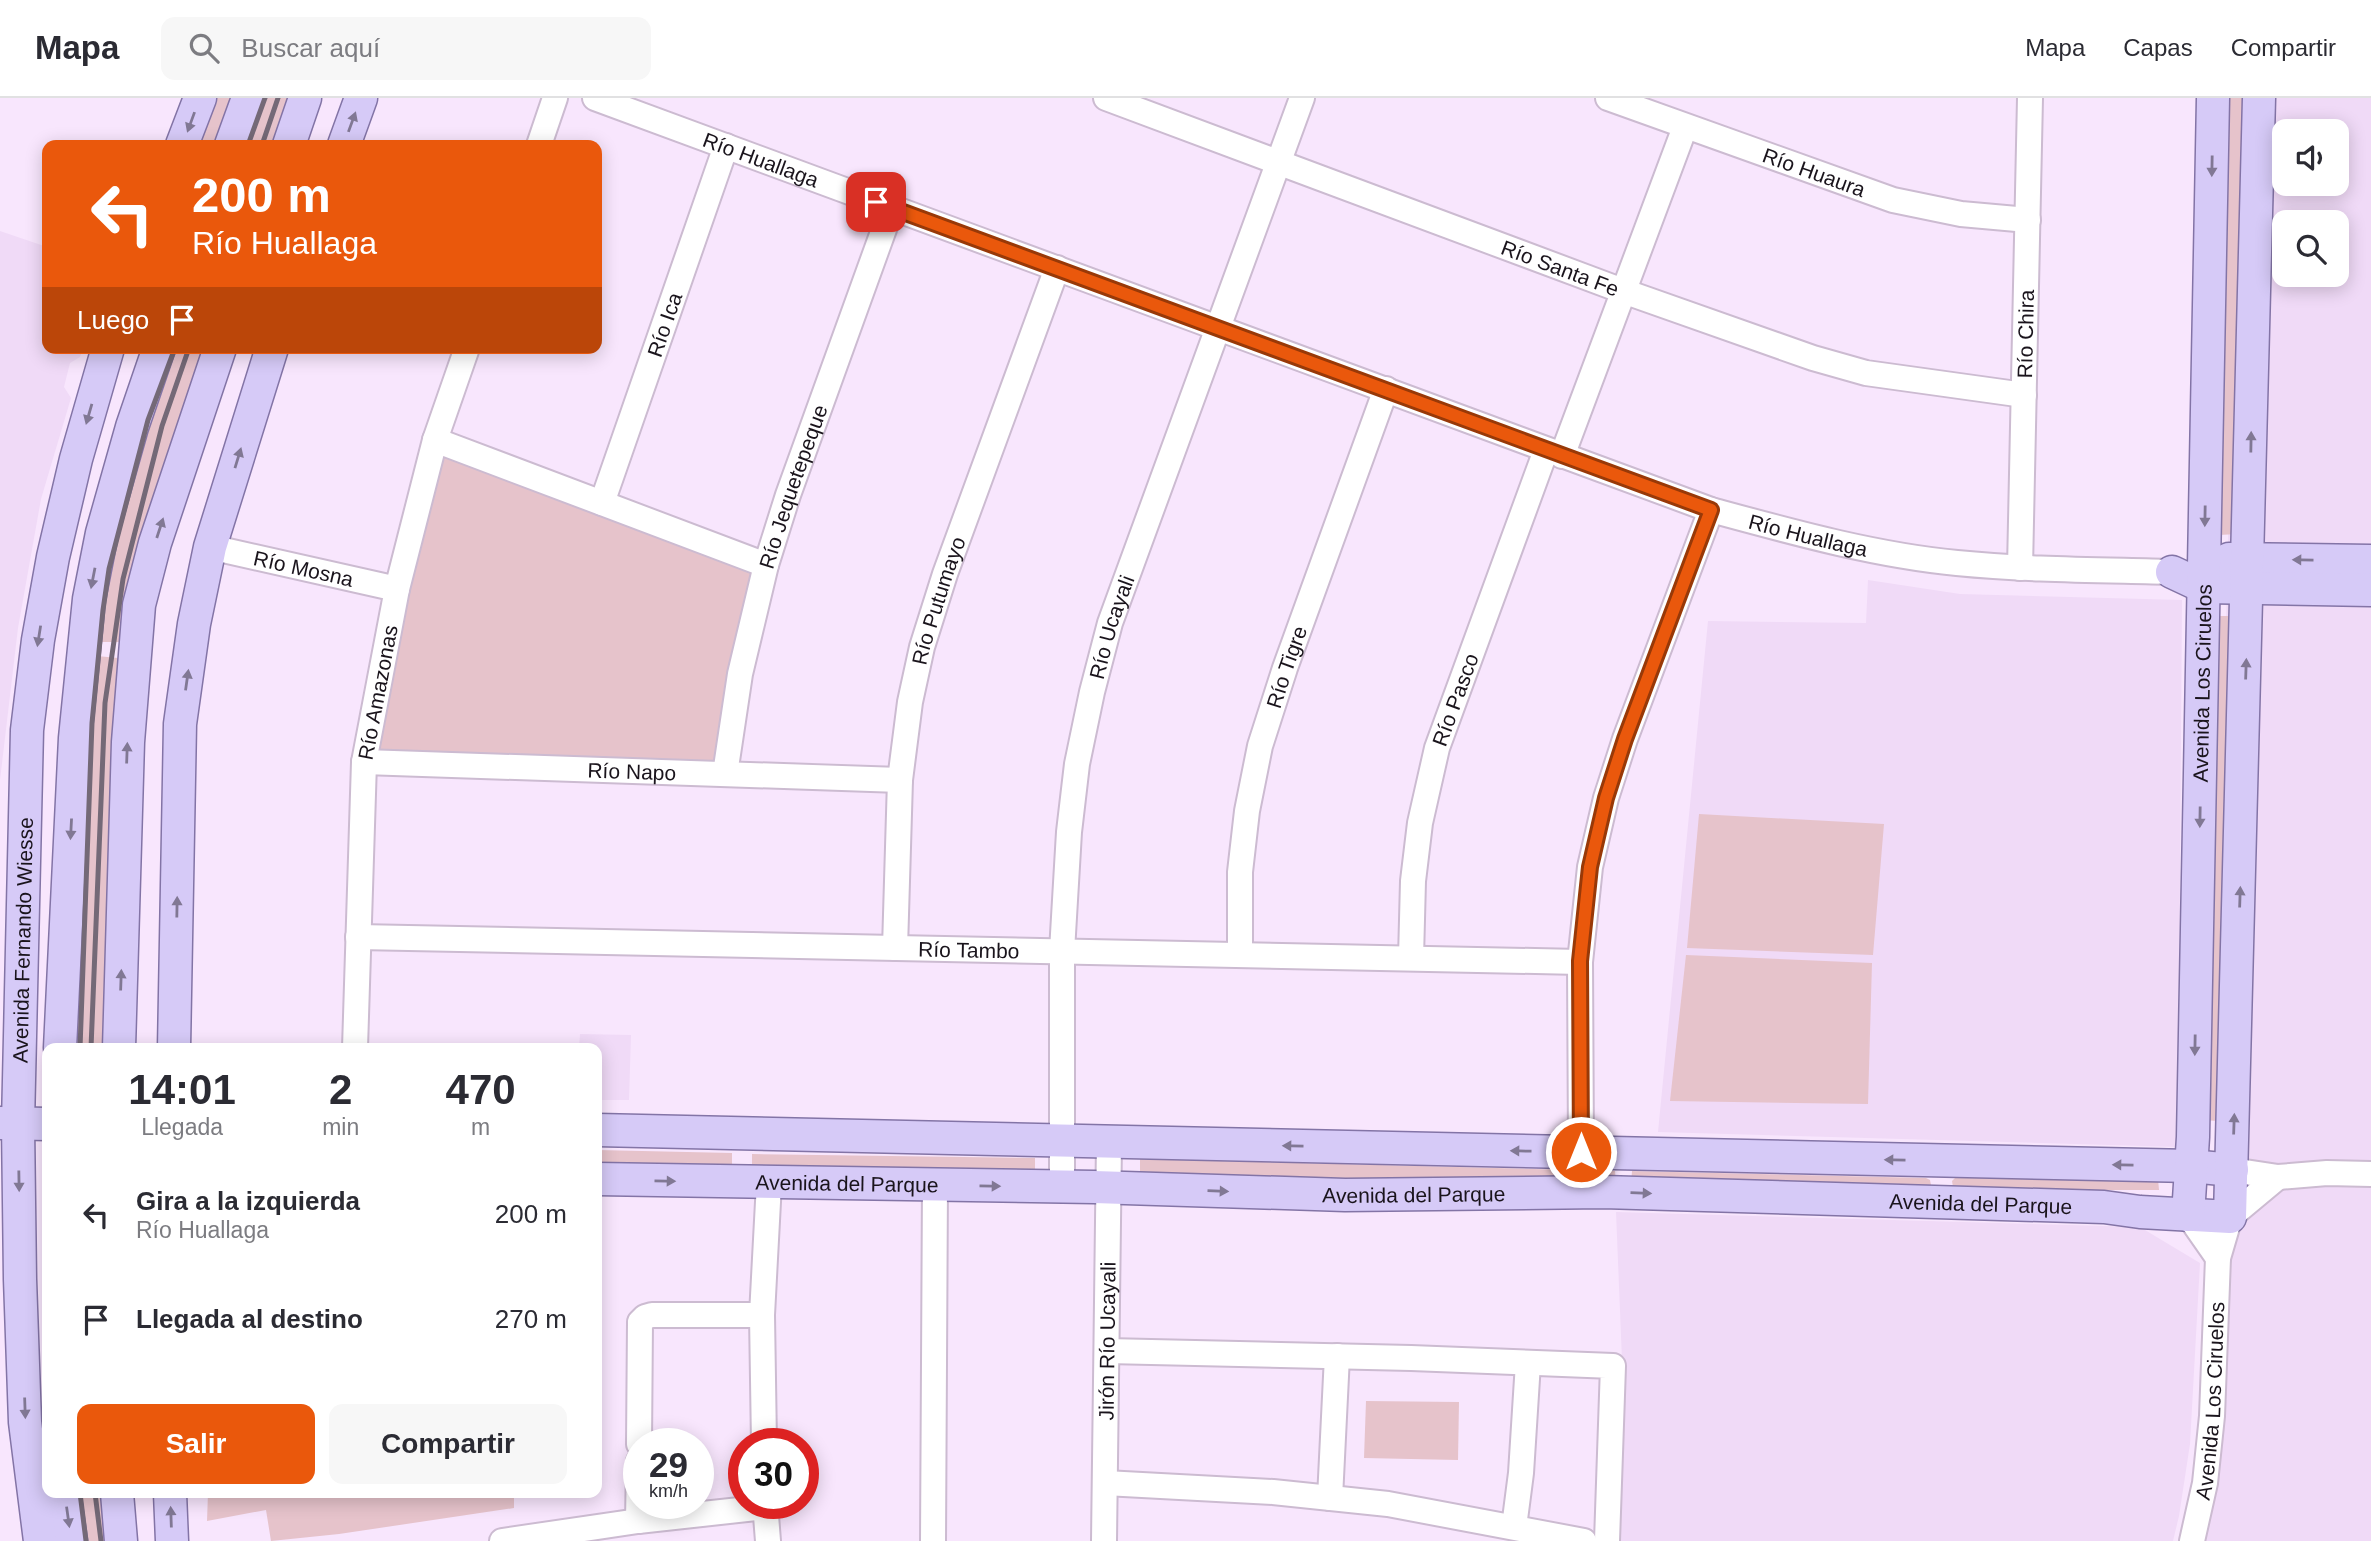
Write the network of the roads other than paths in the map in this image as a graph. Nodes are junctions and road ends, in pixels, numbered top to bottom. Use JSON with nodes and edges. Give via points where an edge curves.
{"nodes":[{"id":1,"x":200,"y":98,"type":"edge"},
{"id":2,"x":248,"y":98,"type":"edge"},
{"id":3,"x":305,"y":98,"type":"edge"},
{"id":4,"x":361,"y":98,"type":"edge"},
{"id":5,"x":555,"y":98,"type":"edge"},
{"id":6,"x":595,"y":98,"type":"edge"},
{"id":7,"x":1106,"y":98,"type":"edge"},
{"id":8,"x":1302,"y":98,"type":"edge"},
{"id":9,"x":1608,"y":98,"type":"edge"},
{"id":10,"x":2030,"y":98,"type":"edge"},
{"id":11,"x":2213,"y":98,"type":"edge"},
{"id":12,"x":2259,"y":98,"type":"edge"},
{"id":13,"x":1685,"y":127,"type":"junction"},
{"id":14,"x":184,"y":140,"type":"edge"},
{"id":15,"x":233,"y":140,"type":"edge"},
{"id":16,"x":291,"y":140,"type":"edge"},
{"id":17,"x":346,"y":140,"type":"edge"},
{"id":18,"x":541,"y":140,"type":"edge"},
{"id":19,"x":726,"y":146,"type":"junction"},
{"id":20,"x":1279,"y":162,"type":"junction"},
{"id":21,"x":892,"y":207,"type":"junction"},
{"id":22,"x":2028,"y":220,"type":"junction"},
{"id":23,"x":1057,"y":268,"type":"junction"},
{"id":24,"x":1623,"y":291,"type":"junction"},
{"id":25,"x":1218,"y":328,"type":"junction"},
{"id":26,"x":106,"y":354,"type":"edge"},
{"id":27,"x":157,"y":354,"type":"edge"},
{"id":28,"x":218,"y":354,"type":"edge"},
{"id":29,"x":270,"y":354,"type":"edge"},
{"id":30,"x":465,"y":354,"type":"edge"},
{"id":31,"x":1385,"y":390,"type":"junction"},
{"id":32,"x":2024,"y":395,"type":"junction"},
{"id":33,"x":435,"y":440,"type":"junction"},
{"id":34,"x":1554,"y":453,"type":"junction"},
{"id":35,"x":602,"y":503,"type":"junction"},
{"id":36,"x":1711,"y":510,"type":"junction"},
{"id":37,"x":210,"y":547,"type":"junction"},
{"id":38,"x":2371,"y":561,"type":"edge"},
{"id":39,"x":766,"y":565,"type":"junction"},
{"id":40,"x":2020,"y":568,"type":"junction"},
{"id":41,"x":2172,"y":572,"type":"joint"},
{"id":42,"x":2204,"y":574,"type":"junction"},
{"id":43,"x":2248,"y":574,"type":"junction"},
{"id":44,"x":397,"y":589,"type":"junction"},
{"id":45,"x":2371,"y":590,"type":"edge"},
{"id":46,"x":364,"y":762,"type":"junction"},
{"id":47,"x":725,"y":774,"type":"junction"},
{"id":48,"x":900,"y":780,"type":"junction"},
{"id":49,"x":358,"y":937,"type":"junction"},
{"id":50,"x":895,"y":948,"type":"junction"},
{"id":51,"x":1062,"y":951,"type":"junction"},
{"id":52,"x":1240,"y":955,"type":"junction"},
{"id":53,"x":1411,"y":958,"type":"junction"},
{"id":54,"x":1580,"y":961,"type":"junction"},
{"id":55,"x":60,"y":1043,"type":"edge"},
{"id":56,"x":119,"y":1043,"type":"edge"},
{"id":57,"x":174,"y":1043,"type":"edge"},
{"id":58,"x":355,"y":1043,"type":"edge"},
{"id":59,"x":22,"y":1124,"type":"edge"},
{"id":60,"x":602,"y":1129,"type":"edge"},
{"id":61,"x":1061,"y":1140,"type":"junction"},
{"id":62,"x":1110,"y":1142,"type":"junction"},
{"id":63,"x":1581,"y":1152,"type":"junction"},
{"id":64,"x":1945,"y":1161,"type":"junction"},
{"id":65,"x":2191,"y":1167,"type":"junction"},
{"id":66,"x":2232,"y":1170,"type":"junction"},
{"id":67,"x":2371,"y":1174,"type":"edge"},
{"id":68,"x":2278,"y":1177,"type":"junction"},
{"id":69,"x":602,"y":1179,"type":"edge"},
{"id":70,"x":769,"y":1183,"type":"junction"},
{"id":71,"x":935,"y":1185,"type":"junction"},
{"id":72,"x":1062,"y":1186,"type":"junction"},
{"id":73,"x":1109,"y":1188,"type":"junction"},
{"id":74,"x":1943,"y":1202,"type":"junction"},
{"id":75,"x":2188,"y":1215,"type":"junction"},
{"id":76,"x":2230,"y":1217,"type":"junction"},
{"id":77,"x":2218,"y":1258,"type":"junction"},
{"id":78,"x":762,"y":1315,"type":"junction"},
{"id":79,"x":1107,"y":1351,"type":"junction"},
{"id":80,"x":1337,"y":1356,"type":"junction"},
{"id":81,"x":1528,"y":1363,"type":"junction"},
{"id":82,"x":639,"y":1428,"type":"edge"},
{"id":83,"x":764,"y":1428,"type":"edge"},
{"id":84,"x":1105,"y":1483,"type":"junction"},
{"id":85,"x":65,"y":1498,"type":"edge"},
{"id":86,"x":117,"y":1498,"type":"edge"},
{"id":87,"x":170,"y":1498,"type":"edge"},
{"id":88,"x":1329,"y":1498,"type":"junction"},
{"id":89,"x":728,"y":1510,"type":"edge"},
{"id":90,"x":767,"y":1519,"type":"edge"},
{"id":91,"x":638,"y":1521,"type":"joint"},
{"id":92,"x":1514,"y":1527,"type":"junction"},
{"id":93,"x":40,"y":1541,"type":"edge"},
{"id":94,"x":71,"y":1541,"type":"edge"},
{"id":95,"x":121,"y":1541,"type":"edge"},
{"id":96,"x":172,"y":1541,"type":"edge"},
{"id":97,"x":502,"y":1541,"type":"edge"},
{"id":98,"x":768,"y":1541,"type":"edge"},
{"id":99,"x":933,"y":1541,"type":"edge"},
{"id":100,"x":1104,"y":1541,"type":"edge"},
{"id":101,"x":1584,"y":1541,"type":"edge"},
{"id":102,"x":1607,"y":1541,"type":"edge"},
{"id":103,"x":2192,"y":1541,"type":"edge"}],
"edges":[{"from":1,"to":14,"type":"main road","one_way":true},
{"from":2,"to":15,"type":"main road"},
{"from":3,"to":16,"type":"main road"},
{"from":17,"to":4,"type":"main road","one_way":true},
{"from":5,"to":18,"type":"street"},
{"from":6,"to":19,"type":"street","name":"Río Huallaga"},
{"from":7,"to":20,"type":"street","name":"Río Santa Fe"},
{"from":8,"to":20,"type":"street","name":"Río Ucayali"},
{"from":9,"to":13,"type":"street","name":"Río Huaura"},
{"from":10,"to":22,"type":"street","name":"Río Chira"},
{"from":11,"to":42,"type":"main road","name":"Avenida Los Ciruelos","one_way":true},
{"from":43,"to":12,"type":"main road","name":"Avenida Los Ciruelos","one_way":true},
{"from":13,"to":22,"type":"street","name":"Río Huaura","via":[[1893,200],[1961,214]]},
{"from":13,"to":24,"type":"street","name":"Río Pasco"},
{"from":19,"to":21,"type":"street","name":"Río Huallaga"},
{"from":19,"to":35,"type":"street","name":"Río Ica"},
{"from":20,"to":24,"type":"street","name":"Río Santa Fe"},
{"from":20,"to":25,"type":"street","name":"Río Ucayali"},
{"from":21,"to":23,"type":"street","name":"Río Huallaga"},
{"from":21,"to":39,"type":"street","name":"Río Jequetepeque"},
{"from":22,"to":32,"type":"street","name":"Río Chira"},
{"from":23,"to":25,"type":"street","name":"Río Huallaga"},
{"from":23,"to":48,"type":"street","name":"Río Putumayo","via":[[922,647]]},
{"from":24,"to":32,"type":"street","name":"Río Santa Fe","via":[[1813,359],[1866,373]]},
{"from":24,"to":34,"type":"street","name":"Río Pasco"},
{"from":25,"to":31,"type":"street","name":"Río Huallaga"},
{"from":25,"to":51,"type":"street","name":"Río Ucayali","via":[[1110,623],[1092,692],[1069,832]]},
{"from":26,"to":59,"type":"main road","name":"Avenida Fernando Wiesse","one_way":true,"via":[[53,557],[27,730]]},
{"from":27,"to":55,"type":"main road","name":"Avenida Fernando Wiesse","one_way":true,"via":[[102,533],[89,599],[75,738]]},
{"from":56,"to":28,"type":"main road","one_way":true,"via":[[128,742],[139,605]]},
{"from":37,"to":29,"type":"main road","one_way":true},
{"from":30,"to":33,"type":"street","name":"Río Amazonas"},
{"from":31,"to":34,"type":"street","name":"Río Huallaga"},
{"from":31,"to":52,"type":"street","name":"Río Tigre","via":[[1260,746],[1240,872]]},
{"from":32,"to":40,"type":"street","name":"Río Chira"},
{"from":33,"to":35,"type":"street"},
{"from":33,"to":44,"type":"street","name":"Río Amazonas"},
{"from":34,"to":36,"type":"street","name":"Río Huallaga"},
{"from":34,"to":53,"type":"street","name":"Río Pasco","via":[[1437,748],[1417,846]]},
{"from":35,"to":39,"type":"street"},
{"from":36,"to":40,"type":"street","name":"Río Huallaga","via":[[1867,550]]},
{"from":36,"to":54,"type":"street","via":[[1606,798],[1590,867]]},
{"from":37,"to":44,"type":"street","name":"Río Mosna"},
{"from":57,"to":37,"type":"main road","one_way":true,"via":[[180,724]]},
{"from":38,"to":43,"type":"main road","one_way":true},
{"from":39,"to":47,"type":"street","name":"Río Jequetepeque","via":[[740,674]]},
{"from":40,"to":41,"type":"street","name":"Río Huallaga"},
{"from":41,"to":42,"type":"main road"},
{"from":42,"to":43,"type":"main road"},
{"from":42,"to":65,"type":"main road","name":"Avenida Los Ciruelos","one_way":true},
{"from":43,"to":45,"type":"main road"},
{"from":66,"to":43,"type":"main road","name":"Avenida Los Ciruelos","one_way":true},
{"from":44,"to":46,"type":"street","name":"Río Amazonas"},
{"from":46,"to":47,"type":"street","name":"Río Napo"},
{"from":46,"to":49,"type":"street","name":"Río Amazonas"},
{"from":47,"to":48,"type":"street","name":"Río Napo"},
{"from":48,"to":50,"type":"street","name":"Río Putumayo"},
{"from":49,"to":50,"type":"street","name":"Río Tambo"},
{"from":49,"to":58,"type":"street","name":"Río Amazonas"},
{"from":50,"to":51,"type":"street","name":"Río Tambo"},
{"from":51,"to":52,"type":"street","name":"Río Tambo"},
{"from":51,"to":61,"type":"street","name":"Río Ucayali"},
{"from":52,"to":53,"type":"street","name":"Río Tambo"},
{"from":53,"to":54,"type":"street","name":"Río Tambo"},
{"from":54,"to":63,"type":"street"},
{"from":59,"to":93,"type":"main road","name":"Avenida Fernando Wiesse","one_way":true,"via":[[20,1279],[25,1422]]},
{"from":60,"to":61,"type":"main road","name":"Avenida del Parque"},
{"from":61,"to":62,"type":"main road","name":"Avenida del Parque"},
{"from":61,"to":72,"type":"street","name":"Río Ucayali"},
{"from":63,"to":62,"type":"main road","name":"Avenida del Parque","one_way":true},
{"from":62,"to":73,"type":"street","name":"Jirón Río Ucayali"},
{"from":64,"to":63,"type":"main road","name":"Avenida del Parque","one_way":true},
{"from":65,"to":64,"type":"main road","name":"Avenida del Parque","one_way":true},
{"from":64,"to":74,"type":"main road"},
{"from":65,"to":66,"type":"main road"},
{"from":65,"to":75,"type":"main road","name":"Avenida Los Ciruelos"},
{"from":66,"to":68,"type":"street"},
{"from":66,"to":76,"type":"main road","name":"Avenida Los Ciruelos"},
{"from":67,"to":68,"type":"street"},
{"from":68,"to":76,"type":"street"},
{"from":69,"to":70,"type":"main road","name":"Avenida del Parque","one_way":true},
{"from":70,"to":71,"type":"main road","name":"Avenida del Parque"},
{"from":70,"to":78,"type":"street"},
{"from":71,"to":72,"type":"main road","name":"Avenida del Parque","one_way":true},
{"from":71,"to":99,"type":"street"},
{"from":72,"to":73,"type":"main road","name":"Avenida del Parque"},
{"from":73,"to":74,"type":"main road","name":"Avenida del Parque","one_way":true,"via":[[1345,1195],[1603,1192]]},
{"from":73,"to":79,"type":"street","name":"Jirón Río Ucayali"},
{"from":74,"to":75,"type":"main road","name":"Avenida del Parque","via":[[2104,1207]]},
{"from":75,"to":76,"type":"main road","name":"Avenida del Parque"},
{"from":75,"to":77,"type":"street"},
{"from":76,"to":77,"type":"street","name":"Avenida Los Ciruelos"},
{"from":77,"to":103,"type":"street","name":"Avenida Los Ciruelos","via":[[2212,1416],[2205,1483]]},
{"from":78,"to":82,"type":"street","via":[[645,1317],[640,1322]]},
{"from":78,"to":83,"type":"street"},
{"from":79,"to":80,"type":"street"},
{"from":79,"to":84,"type":"street","name":"Jirón Río Ucayali"},
{"from":80,"to":81,"type":"street"},
{"from":80,"to":88,"type":"street"},
{"from":81,"to":92,"type":"street"},
{"from":81,"to":102,"type":"street","via":[[1613,1366]]},
{"from":84,"to":88,"type":"street"},
{"from":84,"to":100,"type":"street","name":"Jirón Río Ucayali"},
{"from":85,"to":94,"type":"main road","one_way":true},
{"from":86,"to":95,"type":"main road"},
{"from":96,"to":87,"type":"main road","one_way":true},
{"from":88,"to":92,"type":"street"},
{"from":89,"to":91,"type":"street"},
{"from":90,"to":98,"type":"street"},
{"from":91,"to":97,"type":"street"},
{"from":92,"to":101,"type":"street"}]}
